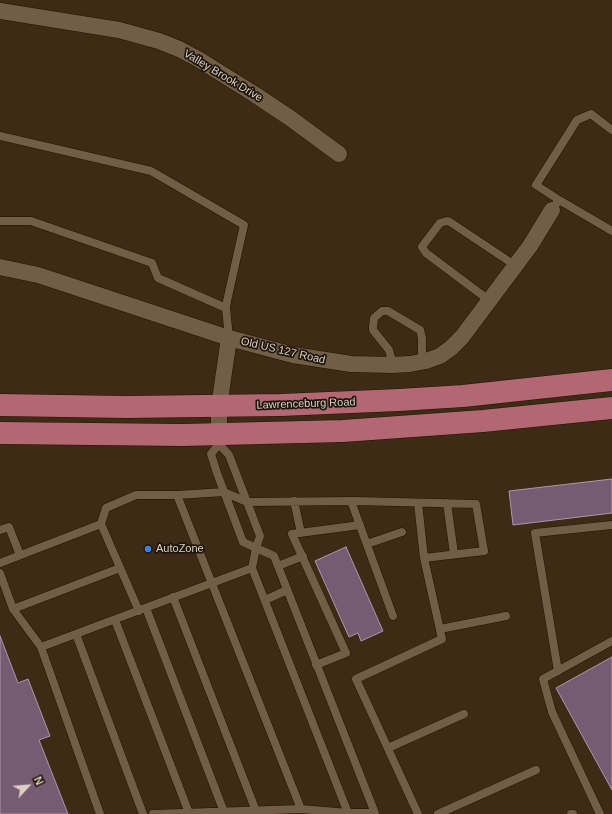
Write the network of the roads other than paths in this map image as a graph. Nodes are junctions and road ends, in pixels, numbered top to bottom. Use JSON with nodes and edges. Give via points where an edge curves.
{"nodes":[{"id":1,"x":0,"y":11,"type":"edge"},
{"id":2,"x":612,"y":130,"type":"edge"},
{"id":3,"x":0,"y":136,"type":"edge"},
{"id":4,"x":338,"y":154,"type":"dead end"},
{"id":5,"x":555,"y":205,"type":"junction"},
{"id":6,"x":0,"y":221,"type":"edge"},
{"id":7,"x":612,"y":231,"type":"edge"},
{"id":8,"x":516,"y":266,"type":"junction"},
{"id":9,"x":0,"y":267,"type":"edge"},
{"id":10,"x":490,"y":301,"type":"junction"},
{"id":11,"x":226,"y":308,"type":"junction"},
{"id":12,"x":229,"y":338,"type":"junction"},
{"id":13,"x":422,"y":362,"type":"junction"},
{"id":14,"x":393,"y":365,"type":"junction"},
{"id":15,"x":612,"y":380,"type":"edge"},
{"id":16,"x":0,"y":405,"type":"edge"},
{"id":17,"x":219,"y":407,"type":"junction"},
{"id":18,"x":612,"y":408,"type":"edge"},
{"id":19,"x":0,"y":433,"type":"edge"},
{"id":20,"x":219,"y":439,"type":"junction"},
{"id":21,"x":224,"y":492,"type":"junction"},
{"id":22,"x":177,"y":495,"type":"junction"},
{"id":23,"x":294,"y":501,"type":"junction"},
{"id":24,"x":351,"y":501,"type":"junction"},
{"id":25,"x":247,"y":502,"type":"junction"},
{"id":26,"x":418,"y":502,"type":"junction"},
{"id":27,"x":447,"y":503,"type":"junction"},
{"id":28,"x":101,"y":524,"type":"junction"},
{"id":29,"x":360,"y":525,"type":"junction"},
{"id":30,"x":612,"y":525,"type":"edge"},
{"id":31,"x":0,"y":530,"type":"edge"},
{"id":32,"x":301,"y":532,"type":"junction"},
{"id":33,"x":402,"y":532,"type":"dead end"},
{"id":34,"x":367,"y":544,"type":"junction"},
{"id":35,"x":256,"y":548,"type":"junction"},
{"id":36,"x":454,"y":554,"type":"junction"},
{"id":37,"x":20,"y":555,"type":"junction"},
{"id":38,"x":303,"y":556,"type":"junction"},
{"id":39,"x":424,"y":558,"type":"junction"},
{"id":40,"x":0,"y":563,"type":"edge"},
{"id":41,"x":278,"y":566,"type":"junction"},
{"id":42,"x":120,"y":568,"type":"junction"},
{"id":43,"x":252,"y":568,"type":"junction"},
{"id":44,"x":0,"y":573,"type":"edge"},
{"id":45,"x":211,"y":583,"type":"junction"},
{"id":46,"x":287,"y":590,"type":"junction"},
{"id":47,"x":173,"y":597,"type":"junction"},
{"id":48,"x":265,"y":600,"type":"junction"},
{"id":49,"x":13,"y":609,"type":"junction"},
{"id":50,"x":143,"y":609,"type":"junction"},
{"id":51,"x":393,"y":616,"type":"dead end"},
{"id":52,"x":506,"y":616,"type":"dead end"},
{"id":53,"x":115,"y":620,"type":"junction"},
{"id":54,"x":440,"y":629,"type":"junction"},
{"id":55,"x":76,"y":634,"type":"junction"},
{"id":56,"x":612,"y":642,"type":"edge"},
{"id":57,"x":41,"y":647,"type":"junction"},
{"id":58,"x":316,"y":665,"type":"junction"},
{"id":59,"x":558,"y":671,"type":"junction"},
{"id":60,"x":464,"y":714,"type":"dead end"},
{"id":61,"x":388,"y":748,"type":"junction"},
{"id":62,"x":536,"y":770,"type":"dead end"},
{"id":63,"x":301,"y":809,"type":"junction"},
{"id":64,"x":256,"y":811,"type":"junction"},
{"id":65,"x":224,"y":812,"type":"junction"},
{"id":66,"x":348,"y":812,"type":"junction"},
{"id":67,"x":189,"y":813,"type":"junction"},
{"id":68,"x":100,"y":814,"type":"edge"},
{"id":69,"x":144,"y":814,"type":"edge"},
{"id":70,"x":153,"y":814,"type":"edge"},
{"id":71,"x":375,"y":814,"type":"edge"},
{"id":72,"x":418,"y":814,"type":"edge"},
{"id":73,"x":438,"y":814,"type":"edge"},
{"id":74,"x":600,"y":814,"type":"edge"}],
"edges":[{"from":1,"to":4,"type":"street","name":"Valley Brook Drive","via":[[119,30],[146,36],[179,49],[254,94]]},
{"from":2,"to":5,"type":"lane","via":[[591,114],[577,120],[536,185]]},
{"from":3,"to":11,"type":"lane","via":[[151,171],[244,225]]},
{"from":5,"to":7,"type":"lane"},
{"from":5,"to":8,"type":"street","name":"Old US 127 Road"},
{"from":6,"to":11,"type":"lane","via":[[31,221],[152,263],[158,278]]},
{"from":8,"to":10,"type":"street","name":"Old US 127 Road"},
{"from":8,"to":10,"type":"lane","via":[[447,221],[440,223],[424,244],[422,247],[426,253]]},
{"from":9,"to":12,"type":"street","name":"Old US 127 Road","via":[[38,275]]},
{"from":10,"to":13,"type":"street","name":"Old US 127 Road","via":[[462,338],[451,348],[440,356]]},
{"from":11,"to":12,"type":"lane"},
{"from":12,"to":14,"type":"street","name":"Old US 127 Road","via":[[330,362]]},
{"from":12,"to":17,"type":"street"},
{"from":13,"to":14,"type":"street","name":"Old US 127 Road"},
{"from":13,"to":14,"type":"lane","via":[[420,330],[388,311],[382,311],[374,318],[372,327],[389,350]]},
{"from":15,"to":17,"type":"highway","name":"Lawrenceburg Road","via":[[398,400]]},
{"from":16,"to":17,"type":"highway","name":"Lawrenceburg Road"},
{"from":17,"to":20,"type":"street"},
{"from":18,"to":20,"type":"highway","via":[[483,422]]},
{"from":19,"to":20,"type":"highway","via":[[152,435]]},
{"from":20,"to":21,"type":"lane","via":[[211,454]]},
{"from":20,"to":25,"type":"lane","via":[[229,455]]},
{"from":21,"to":22,"type":"lane"},
{"from":21,"to":25,"type":"lane"},
{"from":21,"to":35,"type":"lane","via":[[243,542]]},
{"from":22,"to":28,"type":"lane","via":[[136,496],[106,508]]},
{"from":22,"to":45,"type":"lane"},
{"from":23,"to":24,"type":"lane"},
{"from":23,"to":25,"type":"lane"},
{"from":23,"to":32,"type":"lane"},
{"from":24,"to":26,"type":"lane"},
{"from":24,"to":29,"type":"lane"},
{"from":25,"to":35,"type":"lane","via":[[260,536]]},
{"from":26,"to":27,"type":"lane"},
{"from":26,"to":39,"type":"lane"},
{"from":27,"to":36,"type":"lane"},
{"from":27,"to":36,"type":"lane","via":[[476,504],[484,551]]},
{"from":28,"to":37,"type":"lane"},
{"from":28,"to":42,"type":"lane"},
{"from":29,"to":32,"type":"lane"},
{"from":29,"to":34,"type":"lane"},
{"from":30,"to":59,"type":"lane","via":[[535,532]]},
{"from":31,"to":37,"type":"lane","via":[[9,527]]},
{"from":32,"to":38,"type":"lane","via":[[292,534]]},
{"from":33,"to":34,"type":"lane"},
{"from":34,"to":51,"type":"lane"},
{"from":35,"to":41,"type":"lane","via":[[274,556]]},
{"from":35,"to":43,"type":"lane"},
{"from":36,"to":39,"type":"lane"},
{"from":37,"to":40,"type":"lane"},
{"from":38,"to":41,"type":"lane"},
{"from":38,"to":58,"type":"lane","via":[[346,653]]},
{"from":39,"to":54,"type":"lane"},
{"from":41,"to":46,"type":"lane"},
{"from":42,"to":49,"type":"lane"},
{"from":42,"to":50,"type":"lane"},
{"from":43,"to":45,"type":"lane"},
{"from":43,"to":48,"type":"lane"},
{"from":44,"to":49,"type":"lane"},
{"from":45,"to":47,"type":"lane"},
{"from":45,"to":63,"type":"lane"},
{"from":46,"to":48,"type":"lane"},
{"from":46,"to":58,"type":"lane"},
{"from":47,"to":50,"type":"lane"},
{"from":47,"to":64,"type":"lane"},
{"from":48,"to":66,"type":"lane"},
{"from":49,"to":57,"type":"lane"},
{"from":50,"to":53,"type":"lane"},
{"from":50,"to":65,"type":"lane"},
{"from":52,"to":54,"type":"lane"},
{"from":53,"to":55,"type":"lane"},
{"from":53,"to":67,"type":"lane"},
{"from":54,"to":61,"type":"lane","via":[[442,639],[356,680]]},
{"from":55,"to":57,"type":"lane"},
{"from":55,"to":69,"type":"lane"},
{"from":56,"to":59,"type":"lane"},
{"from":57,"to":68,"type":"lane"},
{"from":58,"to":71,"type":"lane"},
{"from":59,"to":74,"type":"lane","via":[[543,679],[552,712]]},
{"from":60,"to":61,"type":"lane"},
{"from":61,"to":72,"type":"lane"},
{"from":62,"to":73,"type":"lane"},
{"from":63,"to":64,"type":"lane"},
{"from":63,"to":66,"type":"lane"},
{"from":64,"to":65,"type":"lane"},
{"from":65,"to":67,"type":"lane"},
{"from":66,"to":71,"type":"lane"},
{"from":67,"to":70,"type":"lane"}]}
